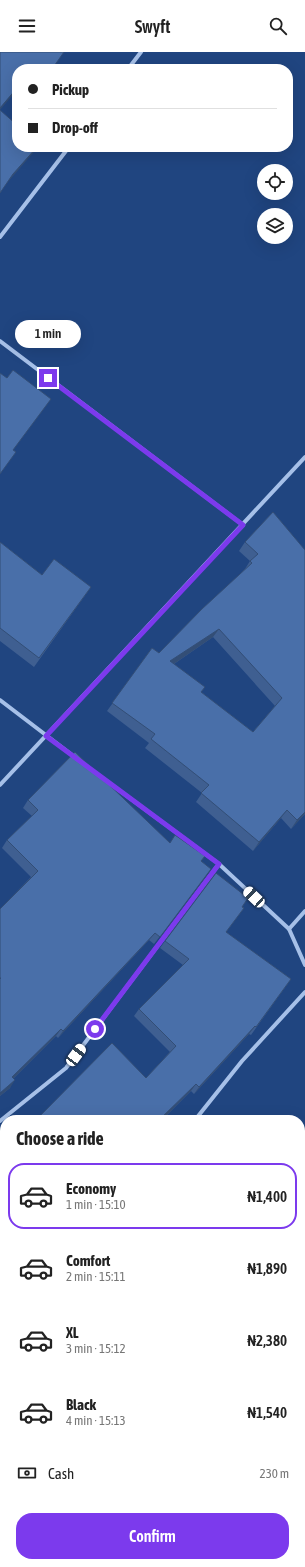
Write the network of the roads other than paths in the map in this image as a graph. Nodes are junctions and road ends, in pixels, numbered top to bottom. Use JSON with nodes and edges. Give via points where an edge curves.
{"nodes":[{"id":1,"x":141,"y":52,"type":"edge"},
{"id":2,"x":132,"y":64,"type":"edge"},
{"id":3,"x":65,"y":152,"type":"edge"},
{"id":4,"x":0,"y":237,"type":"edge"},
{"id":5,"x":0,"y":341,"type":"edge"},
{"id":6,"x":305,"y":457,"type":"edge"},
{"id":7,"x":243,"y":525,"type":"junction"},
{"id":8,"x":0,"y":700,"type":"edge"},
{"id":9,"x":46,"y":736,"type":"junction"},
{"id":10,"x":78,"y":760,"type":"edge"},
{"id":11,"x":91,"y":769,"type":"edge"},
{"id":12,"x":0,"y":785,"type":"edge"},
{"id":13,"x":219,"y":864,"type":"junction"},
{"id":14,"x":305,"y":911,"type":"edge"},
{"id":15,"x":289,"y":929,"type":"junction"},
{"id":16,"x":305,"y":965,"type":"edge"},
{"id":17,"x":305,"y":992,"type":"edge"},
{"id":18,"x":7,"y":1115,"type":"edge"},
{"id":19,"x":199,"y":1115,"type":"edge"}],
"edges":[{"from":1,"to":2,"type":"street"},
{"from":3,"to":4,"type":"street"},
{"from":5,"to":7,"type":"street"},
{"from":6,"to":7,"type":"street"},
{"from":7,"to":9,"type":"street"},
{"from":8,"to":9,"type":"street"},
{"from":9,"to":10,"type":"street"},
{"from":9,"to":12,"type":"street"},
{"from":11,"to":13,"type":"street"},
{"from":13,"to":15,"type":"street"},
{"from":13,"to":18,"type":"street","via":[[66,1068]]},
{"from":14,"to":15,"type":"street"},
{"from":15,"to":16,"type":"street"},
{"from":17,"to":19,"type":"street","via":[[242,1061]]}]}
